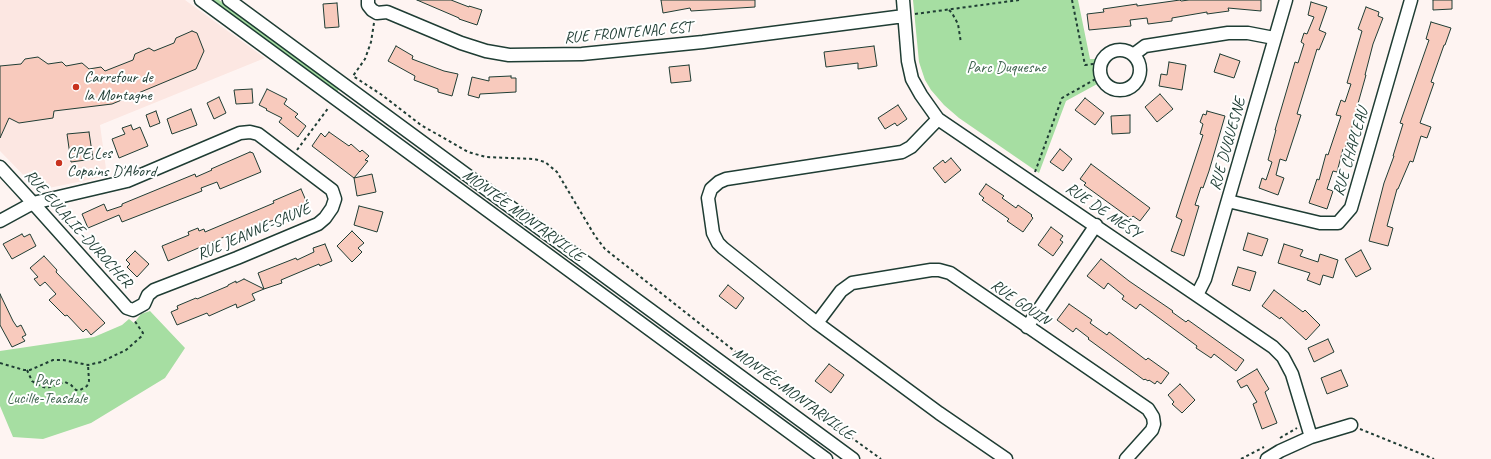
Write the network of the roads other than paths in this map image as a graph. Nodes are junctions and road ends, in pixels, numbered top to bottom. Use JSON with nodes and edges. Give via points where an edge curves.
{"nodes":[{"id":1,"x":201,"y":0,"type":"edge"},
{"id":2,"x":229,"y":0,"type":"edge"},
{"id":3,"x":368,"y":0,"type":"edge"},
{"id":4,"x":903,"y":0,"type":"edge"},
{"id":5,"x":1286,"y":0,"type":"edge"},
{"id":6,"x":1411,"y":0,"type":"edge"},
{"id":7,"x":904,"y":16,"type":"junction"},
{"id":8,"x":1274,"y":38,"type":"junction"},
{"id":9,"x":1133,"y":55,"type":"junction"},
{"id":10,"x":938,"y":119,"type":"junction"},
{"id":11,"x":0,"y":167,"type":"edge"},
{"id":12,"x":1228,"y":201,"type":"junction"},
{"id":13,"x":33,"y":203,"type":"junction"},
{"id":14,"x":0,"y":221,"type":"edge"},
{"id":15,"x":1096,"y":225,"type":"junction"},
{"id":16,"x":1197,"y":295,"type":"junction"},
{"id":17,"x":133,"y":310,"type":"joint"},
{"id":18,"x":817,"y":323,"type":"junction"},
{"id":19,"x":1027,"y":327,"type":"junction"},
{"id":20,"x":1352,"y":425,"type":"road end"},
{"id":21,"x":1311,"y":437,"type":"junction"},
{"id":22,"x":826,"y":459,"type":"edge"},
{"id":23,"x":853,"y":459,"type":"edge"},
{"id":24,"x":1006,"y":459,"type":"edge"},
{"id":25,"x":1126,"y":459,"type":"edge"},
{"id":26,"x":1267,"y":459,"type":"edge"}],
"edges":[{"from":1,"to":22,"type":"street","name":"MONTÉE MONTARVILLE"},
{"from":2,"to":23,"type":"street","name":"MONTÉE MONTARVILLE"},
{"from":3,"to":7,"type":"street","name":"RUE FRONTENAC EST","via":[[368,5],[377,12],[387,12],[461,43],[509,56],[582,54],[703,42]]},
{"from":4,"to":7,"type":"street","name":"RUE DE MÉSY"},
{"from":5,"to":8,"type":"street","name":"RUE DUQUESNE"},
{"from":6,"to":12,"type":"street","name":"RUE CHAPLEAU","via":[[1351,208],[1338,223],[1320,223]]},
{"from":7,"to":10,"type":"street","name":"RUE DE MÉSY","via":[[912,79]]},
{"from":8,"to":9,"type":"street","via":[[1248,33],[1228,34],[1145,46]]},
{"from":8,"to":12,"type":"street","name":"RUE DUQUESNE"},
{"from":9,"to":9,"type":"street","via":[[1140,67],[1138,80],[1128,89],[1114,89],[1109,86],[1104,81],[1102,70],[1105,58],[1122,50]]},
{"from":10,"to":15,"type":"street","name":"RUE DE MÉSY"},
{"from":10,"to":18,"type":"street","via":[[911,148],[902,152],[726,179],[712,188],[709,206],[713,233],[718,243]]},
{"from":11,"to":13,"type":"street","name":"RUE EULALIE-DUROCHER"},
{"from":12,"to":16,"type":"street","name":"RUE DUQUESNE","via":[[1205,279]]},
{"from":13,"to":14,"type":"street","name":"RUE JEANNE-SAUVÉ"},
{"from":13,"to":17,"type":"street","name":"RUE EULALIE-DUROCHER","via":[[127,308]]},
{"from":13,"to":17,"type":"street","name":"RUE JEANNE-SAUVÉ","via":[[126,181],[240,133],[250,132],[258,134],[332,190],[335,199],[332,208],[318,224],[154,290],[144,304]]},
{"from":15,"to":16,"type":"street","name":"RUE DE MÉSY"},
{"from":15,"to":19,"type":"street"},
{"from":16,"to":21,"type":"street","name":"RUE DE MÉSY","via":[[1273,347],[1283,357],[1292,374]]},
{"from":18,"to":19,"type":"street","name":"RUE GOUIN","via":[[849,284],[938,270],[953,275]]},
{"from":18,"to":24,"type":"street"},
{"from":19,"to":25,"type":"street","name":"RUE GOUIN","via":[[1150,412],[1154,421],[1152,430]]},
{"from":20,"to":21,"type":"street"},
{"from":21,"to":26,"type":"street"}]}
